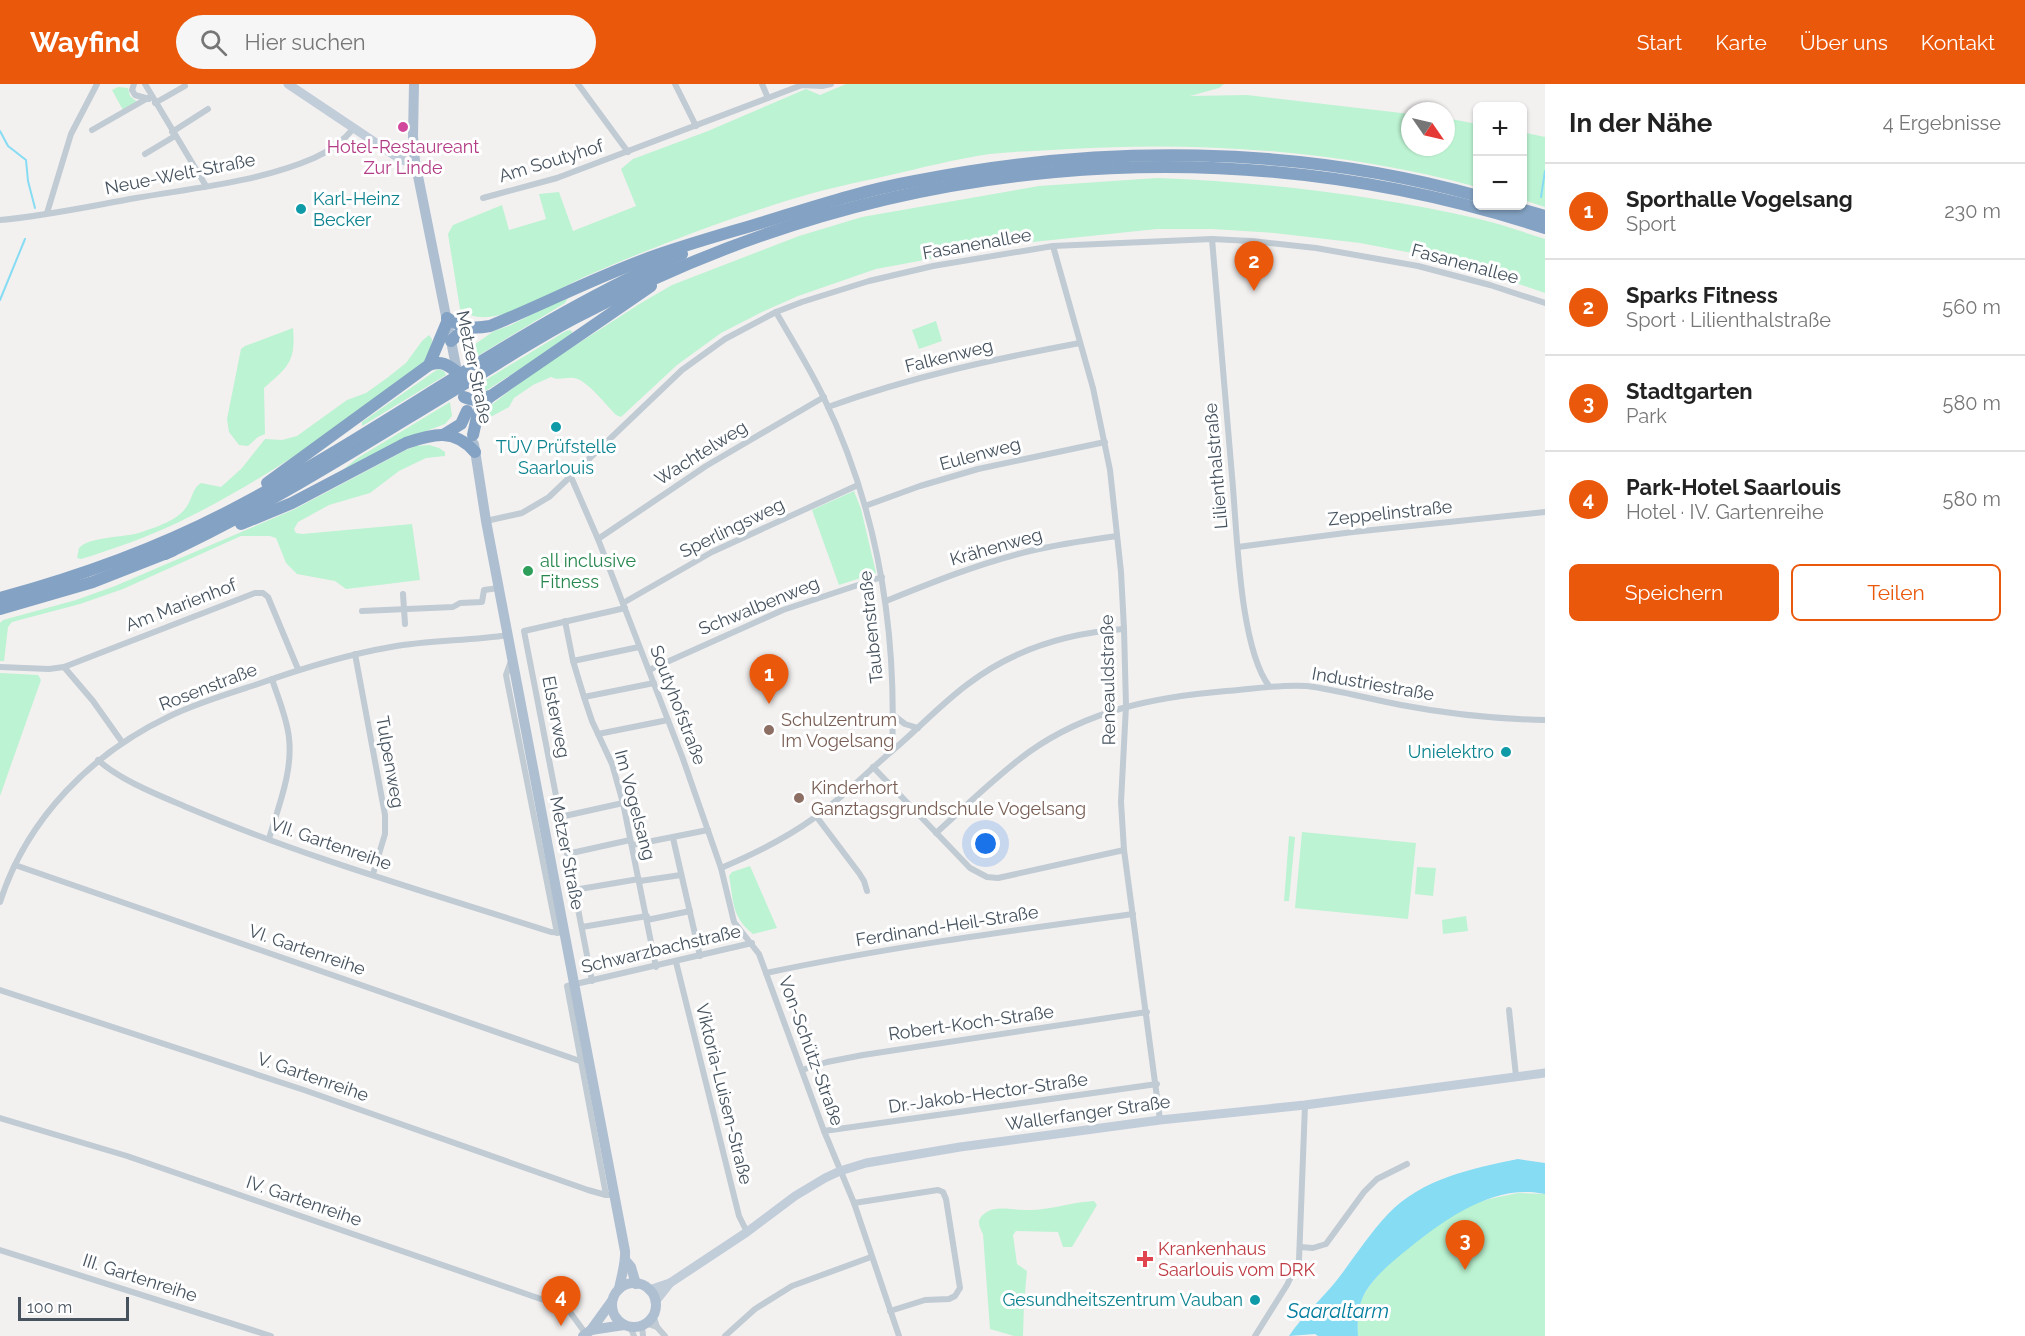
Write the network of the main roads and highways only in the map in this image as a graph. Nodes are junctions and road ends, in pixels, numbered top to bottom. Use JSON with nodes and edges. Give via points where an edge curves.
{"nodes":[{"id":1,"x":288,"y":84,"type":"edge"},
{"id":2,"x":414,"y":84,"type":"edge"},
{"id":3,"x":415,"y":161,"type":"junction"},
{"id":4,"x":1473,"y":195,"type":"edge"},
{"id":5,"x":1524,"y":210,"type":"edge"},
{"id":6,"x":1545,"y":216,"type":"edge"},
{"id":7,"x":765,"y":221,"type":"junction"},
{"id":8,"x":1545,"y":228,"type":"edge"},
{"id":9,"x":724,"y":248,"type":"junction"},
{"id":10,"x":447,"y":320,"type":"junction"},
{"id":11,"x":472,"y":329,"type":"junction"},
{"id":12,"x":451,"y":341,"type":"junction"},
{"id":13,"x":429,"y":365,"type":"junction"},
{"id":14,"x":484,"y":365,"type":"junction"},
{"id":15,"x":457,"y":372,"type":"junction"},
{"id":16,"x":439,"y":394,"type":"junction"},
{"id":17,"x":491,"y":396,"type":"junction"},
{"id":18,"x":464,"y":397,"type":"junction"},
{"id":19,"x":467,"y":411,"type":"junction"},
{"id":20,"x":443,"y":435,"type":"junction"},
{"id":21,"x":472,"y":435,"type":"junction"},
{"id":22,"x":475,"y":452,"type":"junction"},
{"id":23,"x":201,"y":525,"type":"junction"},
{"id":24,"x":165,"y":554,"type":"junction"},
{"id":25,"x":0,"y":598,"type":"edge"},
{"id":26,"x":0,"y":609,"type":"edge"},
{"id":27,"x":1545,"y":1073,"type":"edge"},
{"id":28,"x":626,"y":1261,"type":"junction"},
{"id":29,"x":636,"y":1284,"type":"junction"},
{"id":30,"x":670,"y":1284,"type":"junction"},
{"id":31,"x":619,"y":1289,"type":"junction"},
{"id":32,"x":649,"y":1290,"type":"junction"},
{"id":33,"x":612,"y":1301,"type":"junction"},
{"id":34,"x":655,"y":1302,"type":"junction"},
{"id":35,"x":646,"y":1325,"type":"edge"},
{"id":36,"x":625,"y":1328,"type":"edge"},
{"id":37,"x":587,"y":1333,"type":"edge"}],
"edges":[{"from":1,"to":3,"type":"main road","via":[[400,159]]},
{"from":2,"to":3,"type":"main road","name":"Metzer Straße"},
{"from":3,"to":10,"type":"main road","name":"Metzer Straße"},
{"from":4,"to":7,"type":"highway","via":[[1323,166],[1139,155],[980,169],[879,188]]},
{"from":5,"to":6,"type":"highway"},
{"from":7,"to":11,"type":"highway","via":[[657,255],[490,326]]},
{"from":7,"to":14,"type":"highway","via":[[705,244],[578,304]]},
{"from":8,"to":9,"type":"highway","via":[[1433,196],[1354,182],[1267,171],[1139,167],[1014,175],[938,188],[838,211]]},
{"from":9,"to":14,"type":"highway","via":[[591,309]]},
{"from":9,"to":17,"type":"highway","via":[[653,285]]},
{"from":10,"to":11,"type":"highway"},
{"from":10,"to":12,"type":"main road","name":"Metzer Straße"},
{"from":10,"to":13,"type":"highway"},
{"from":11,"to":12,"type":"highway"},
{"from":12,"to":15,"type":"main road","name":"Metzer Straße"},
{"from":13,"to":15,"type":"highway","via":[[443,362]]},
{"from":13,"to":23,"type":"highway","via":[[285,470]]},
{"from":14,"to":16,"type":"highway"},
{"from":15,"to":18,"type":"main road","name":"Metzer Straße"},
{"from":16,"to":23,"type":"highway"},
{"from":16,"to":24,"type":"highway","via":[[289,491]]},
{"from":17,"to":18,"type":"highway","via":[[480,400]]},
{"from":17,"to":21,"type":"highway","via":[[478,412]]},
{"from":18,"to":19,"type":"main road","name":"Metzer Straße"},
{"from":19,"to":20,"type":"highway","via":[[461,424]]},
{"from":19,"to":21,"type":"main road","name":"Metzer Straße"},
{"from":20,"to":22,"type":"highway","via":[[460,438]]},
{"from":20,"to":24,"type":"highway","via":[[406,443],[292,503]]},
{"from":21,"to":22,"type":"main road","name":"Metzer Straße"},
{"from":22,"to":28,"type":"main road","name":"Metzer Straße","via":[[561,933],[576,984],[585,1061]]},
{"from":23,"to":25,"type":"highway","via":[[88,572]]},
{"from":24,"to":26,"type":"highway","via":[[93,582]]},
{"from":27,"to":30,"type":"main road","name":"Wallerfanger Straße","via":[[1160,1120],[866,1163],[840,1170],[795,1196]]},
{"from":28,"to":29,"type":"main road","name":"Metzer Straße"},
{"from":28,"to":31,"type":"main road","name":"Metzer Straße"},
{"from":29,"to":31,"type":"main road"},
{"from":29,"to":32,"type":"main road"},
{"from":30,"to":32,"type":"main road","name":"Wallerfanger Straße"},
{"from":30,"to":34,"type":"main road","name":"Wallerfanger Straße"},
{"from":31,"to":33,"type":"main road"},
{"from":32,"to":34,"type":"main road"},
{"from":33,"to":36,"type":"main road","via":[[615,1316]]},
{"from":33,"to":37,"type":"main road"},
{"from":34,"to":35,"type":"main road"},
{"from":35,"to":36,"type":"main road"},
{"from":36,"to":37,"type":"main road"}]}
